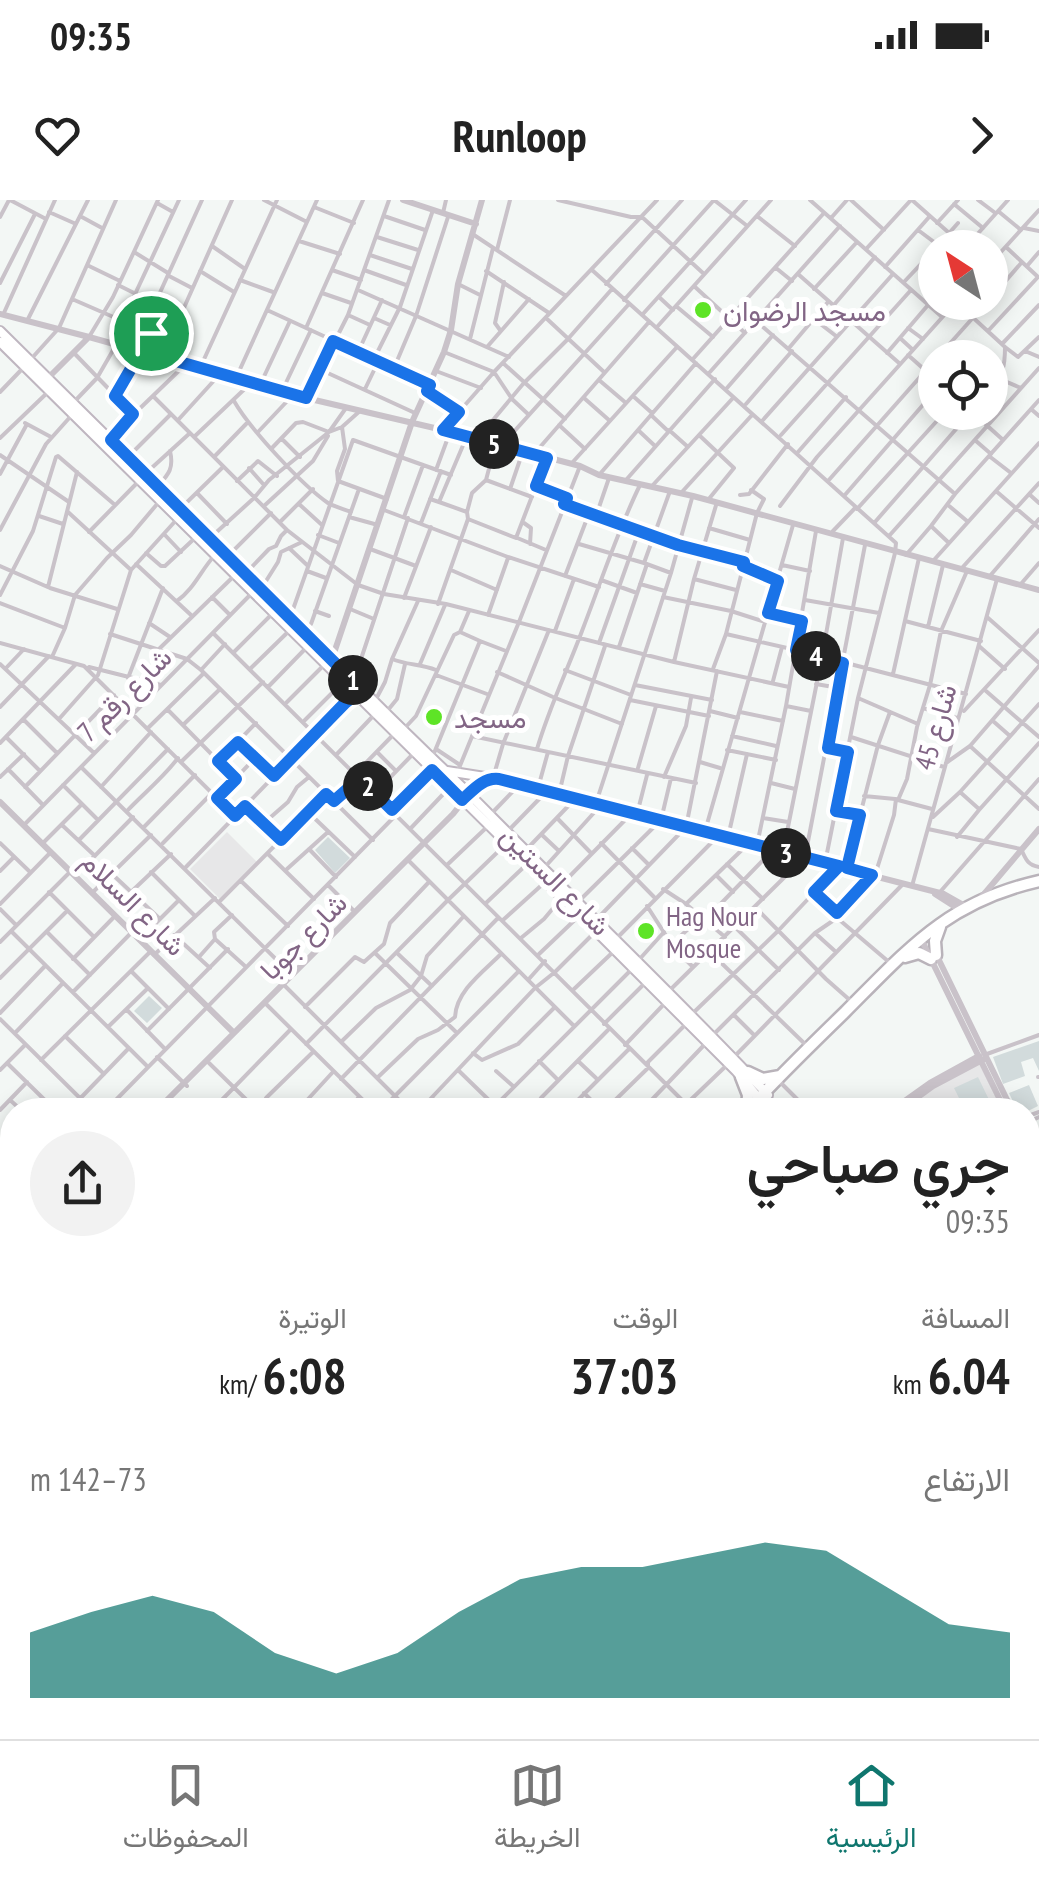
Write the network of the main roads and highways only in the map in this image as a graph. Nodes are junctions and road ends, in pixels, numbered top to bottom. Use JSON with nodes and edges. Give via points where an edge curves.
{"nodes":[{"id":1,"x":0,"y":331,"type":"edge"},
{"id":2,"x":0,"y":342,"type":"edge"},
{"id":3,"x":28,"y":363,"type":"junction"},
{"id":4,"x":104,"y":439,"type":"junction"},
{"id":5,"x":142,"y":477,"type":"junction"},
{"id":6,"x":179,"y":513,"type":"junction"},
{"id":7,"x":241,"y":574,"type":"junction"},
{"id":8,"x":258,"y":590,"type":"junction"},
{"id":9,"x":329,"y":661,"type":"junction"},
{"id":10,"x":359,"y":692,"type":"junction"},
{"id":11,"x":380,"y":713,"type":"junction"},
{"id":12,"x":398,"y":732,"type":"junction"},
{"id":13,"x":445,"y":770,"type":"junction"},
{"id":14,"x":492,"y":778,"type":"road end"},
{"id":15,"x":468,"y":797,"type":"junction"},
{"id":16,"x":1039,"y":885,"type":"edge"},
{"id":17,"x":940,"y":928,"type":"junction"},
{"id":18,"x":605,"y":934,"type":"junction"},
{"id":19,"x":905,"y":957,"type":"junction"},
{"id":20,"x":635,"y":965,"type":"junction"},
{"id":21,"x":667,"y":997,"type":"junction"},
{"id":22,"x":737,"y":1067,"type":"junction"},
{"id":23,"x":781,"y":1079,"type":"junction"},
{"id":24,"x":752,"y":1098,"type":"edge"},
{"id":25,"x":755,"y":1098,"type":"edge"},
{"id":26,"x":761,"y":1098,"type":"edge"}],
"edges":[{"from":1,"to":3,"type":"main road","name":"شارع الستين"},
{"from":2,"to":3,"type":"main road","name":"شارع الستين"},
{"from":3,"to":4,"type":"main road","name":"شارع الستين"},
{"from":3,"to":4,"type":"main road","name":"شارع الستين"},
{"from":4,"to":5,"type":"main road","name":"شارع الستين"},
{"from":4,"to":5,"type":"main road","name":"شارع الستين"},
{"from":5,"to":6,"type":"main road","name":"شارع الستين"},
{"from":5,"to":6,"type":"main road","name":"شارع الستين"},
{"from":6,"to":7,"type":"main road","name":"شارع الستين"},
{"from":6,"to":7,"type":"main road","name":"شارع الستين"},
{"from":7,"to":8,"type":"main road","name":"شارع الستين"},
{"from":8,"to":9,"type":"main road","name":"شارع الستين"},
{"from":8,"to":9,"type":"main road","name":"شارع الستين"},
{"from":9,"to":10,"type":"main road","name":"شارع الستين"},
{"from":10,"to":11,"type":"main road","name":"شارع الستين"},
{"from":10,"to":11,"type":"main road","name":"شارع الستين"},
{"from":11,"to":12,"type":"main road","name":"شارع الستين"},
{"from":12,"to":13,"type":"main road","name":"شارع الستين","via":[[434,754]]},
{"from":12,"to":15,"type":"main road","name":"شارع الستين"},
{"from":13,"to":14,"type":"main road"},
{"from":13,"to":15,"type":"main road","name":"شارع الستين"},
{"from":15,"to":18,"type":"main road","name":"شارع الستين"},
{"from":15,"to":18,"type":"main road","name":"شارع الستين"},
{"from":16,"to":17,"type":"highway","via":[[981,904]]},
{"from":16,"to":23,"type":"highway","via":[[968,906],[921,936]]},
{"from":17,"to":19,"type":"highway"},
{"from":17,"to":19,"type":"highway","via":[[934,957]]},
{"from":18,"to":20,"type":"main road","name":"شارع الستين"},
{"from":18,"to":20,"type":"main road","name":"شارع الستين"},
{"from":19,"to":23,"type":"highway"},
{"from":20,"to":21,"type":"main road","name":"شارع الستين"},
{"from":20,"to":21,"type":"main road","name":"شارع الستين"},
{"from":21,"to":22,"type":"main road","name":"شارع الستين"},
{"from":22,"to":23,"type":"highway"},
{"from":22,"to":24,"type":"highway"},
{"from":22,"to":25,"type":"main road","name":"شارع الستين"},
{"from":23,"to":26,"type":"highway"}]}
